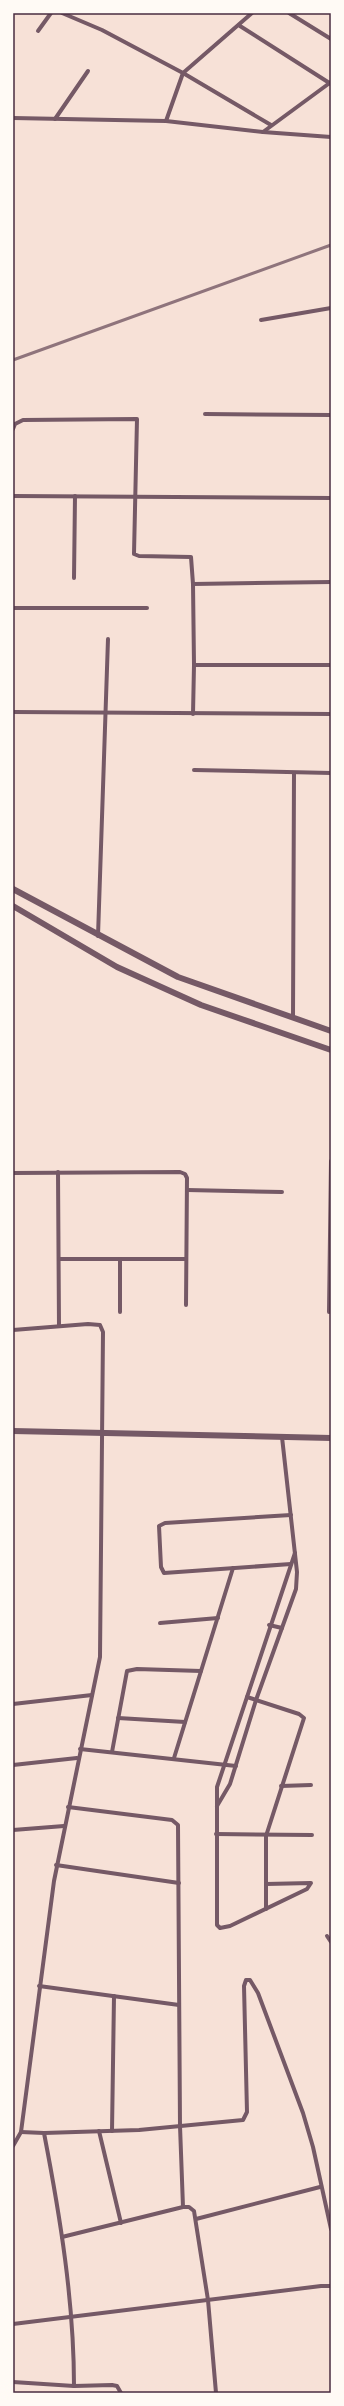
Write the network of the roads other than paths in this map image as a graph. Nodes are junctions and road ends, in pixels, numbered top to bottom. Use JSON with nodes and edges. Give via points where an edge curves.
{"nodes":[{"id":1,"x":51,"y":13,"type":"edge"},
{"id":2,"x":62,"y":13,"type":"edge"},
{"id":3,"x":252,"y":13,"type":"edge"},
{"id":4,"x":289,"y":13,"type":"edge"},
{"id":5,"x":240,"y":26,"type":"junction"},
{"id":6,"x":38,"y":30,"type":"dead end"},
{"id":7,"x":331,"y":39,"type":"edge"},
{"id":8,"x":88,"y":71,"type":"dead end"},
{"id":9,"x":183,"y":73,"type":"junction"},
{"id":10,"x":330,"y":83,"type":"edge"},
{"id":11,"x":13,"y":118,"type":"edge"},
{"id":12,"x":55,"y":120,"type":"junction"},
{"id":13,"x":166,"y":121,"type":"junction"},
{"id":14,"x":271,"y":125,"type":"junction"},
{"id":15,"x":263,"y":132,"type":"junction"},
{"id":16,"x":331,"y":137,"type":"edge"},
{"id":17,"x":331,"y":308,"type":"edge"},
{"id":18,"x":261,"y":320,"type":"dead end"},
{"id":19,"x":204,"y":414,"type":"dead end"},
{"id":20,"x":331,"y":415,"type":"edge"},
{"id":21,"x":13,"y":429,"type":"edge"},
{"id":22,"x":13,"y":496,"type":"edge"},
{"id":23,"x":76,"y":496,"type":"junction"},
{"id":24,"x":134,"y":497,"type":"junction"},
{"id":25,"x":331,"y":498,"type":"edge"},
{"id":26,"x":74,"y":578,"type":"dead end"},
{"id":27,"x":331,"y":582,"type":"edge"},
{"id":28,"x":193,"y":584,"type":"junction"},
{"id":29,"x":13,"y":608,"type":"edge"},
{"id":30,"x":147,"y":608,"type":"dead end"},
{"id":31,"x":108,"y":639,"type":"dead end"},
{"id":32,"x":194,"y":665,"type":"junction"},
{"id":33,"x":331,"y":665,"type":"edge"},
{"id":34,"x":13,"y":712,"type":"edge"},
{"id":35,"x":107,"y":714,"type":"junction"},
{"id":36,"x":193,"y":714,"type":"junction"},
{"id":37,"x":331,"y":714,"type":"edge"},
{"id":38,"x":194,"y":770,"type":"dead end"},
{"id":39,"x":294,"y":773,"type":"junction"},
{"id":40,"x":331,"y":773,"type":"edge"},
{"id":41,"x":13,"y":889,"type":"edge"},
{"id":42,"x":13,"y":906,"type":"edge"},
{"id":43,"x":98,"y":936,"type":"junction"},
{"id":44,"x":293,"y":1017,"type":"junction"},
{"id":45,"x":331,"y":1031,"type":"edge"},
{"id":46,"x":331,"y":1050,"type":"edge"},
{"id":47,"x":331,"y":1161,"type":"edge"},
{"id":48,"x":58,"y":1172,"type":"junction"},
{"id":49,"x":13,"y":1173,"type":"edge"},
{"id":50,"x":187,"y":1190,"type":"junction"},
{"id":51,"x":282,"y":1192,"type":"dead end"},
{"id":52,"x":331,"y":1204,"type":"edge"},
{"id":53,"x":330,"y":1256,"type":"edge"},
{"id":54,"x":59,"y":1259,"type":"junction"},
{"id":55,"x":120,"y":1259,"type":"junction"},
{"id":56,"x":186,"y":1259,"type":"junction"},
{"id":57,"x":186,"y":1305,"type":"dead end"},
{"id":58,"x":120,"y":1312,"type":"dead end"},
{"id":59,"x":329,"y":1312,"type":"dead end"},
{"id":60,"x":59,"y":1326,"type":"junction"},
{"id":61,"x":13,"y":1330,"type":"edge"},
{"id":62,"x":13,"y":1431,"type":"edge"},
{"id":63,"x":104,"y":1434,"type":"junction"},
{"id":64,"x":282,"y":1437,"type":"junction"},
{"id":65,"x":331,"y":1438,"type":"edge"},
{"id":66,"x":290,"y":1515,"type":"junction"},
{"id":67,"x":294,"y":1553,"type":"junction"},
{"id":68,"x":290,"y":1564,"type":"junction"},
{"id":69,"x":233,"y":1568,"type":"junction"},
{"id":70,"x":218,"y":1618,"type":"junction"},
{"id":71,"x":160,"y":1622,"type":"dead end"},
{"id":72,"x":269,"y":1625,"type":"junction"},
{"id":73,"x":282,"y":1628,"type":"junction"},
{"id":74,"x":201,"y":1671,"type":"junction"},
{"id":75,"x":92,"y":1696,"type":"junction"},
{"id":76,"x":247,"y":1697,"type":"junction"},
{"id":77,"x":256,"y":1700,"type":"junction"},
{"id":78,"x":13,"y":1704,"type":"edge"},
{"id":79,"x":118,"y":1718,"type":"junction"},
{"id":80,"x":185,"y":1722,"type":"junction"},
{"id":81,"x":80,"y":1748,"type":"junction"},
{"id":82,"x":112,"y":1752,"type":"junction"},
{"id":83,"x":78,"y":1758,"type":"junction"},
{"id":84,"x":174,"y":1758,"type":"junction"},
{"id":85,"x":13,"y":1764,"type":"edge"},
{"id":86,"x":224,"y":1764,"type":"junction"},
{"id":87,"x":236,"y":1766,"type":"junction"},
{"id":88,"x":311,"y":1785,"type":"dead end"},
{"id":89,"x":281,"y":1786,"type":"junction"},
{"id":90,"x":217,"y":1806,"type":"junction"},
{"id":91,"x":68,"y":1807,"type":"junction"},
{"id":92,"x":64,"y":1826,"type":"junction"},
{"id":93,"x":13,"y":1830,"type":"edge"},
{"id":94,"x":216,"y":1834,"type":"junction"},
{"id":95,"x":312,"y":1835,"type":"dead end"},
{"id":96,"x":266,"y":1836,"type":"junction"},
{"id":97,"x":56,"y":1865,"type":"junction"},
{"id":98,"x":179,"y":1883,"type":"junction"},
{"id":99,"x":266,"y":1884,"type":"junction"},
{"id":100,"x":266,"y":1909,"type":"junction"},
{"id":101,"x":327,"y":1936,"type":"dead end"},
{"id":102,"x":331,"y":1942,"type":"edge"},
{"id":103,"x":39,"y":1986,"type":"junction"},
{"id":104,"x":114,"y":1996,"type":"junction"},
{"id":105,"x":179,"y":2005,"type":"junction"},
{"id":106,"x":180,"y":2126,"type":"junction"},
{"id":107,"x":100,"y":2131,"type":"junction"},
{"id":108,"x":112,"y":2131,"type":"junction"},
{"id":109,"x":21,"y":2132,"type":"junction"},
{"id":110,"x":44,"y":2133,"type":"junction"},
{"id":111,"x":13,"y":2146,"type":"edge"},
{"id":112,"x":320,"y":2187,"type":"junction"},
{"id":113,"x":183,"y":2207,"type":"junction"},
{"id":114,"x":196,"y":2218,"type":"junction"},
{"id":115,"x":121,"y":2223,"type":"junction"},
{"id":116,"x":331,"y":2229,"type":"edge"},
{"id":117,"x":62,"y":2237,"type":"junction"},
{"id":118,"x":331,"y":2286,"type":"edge"},
{"id":119,"x":208,"y":2300,"type":"junction"},
{"id":120,"x":72,"y":2316,"type":"junction"},
{"id":121,"x":13,"y":2324,"type":"edge"},
{"id":122,"x":13,"y":2382,"type":"edge"},
{"id":123,"x":74,"y":2386,"type":"junction"},
{"id":124,"x":121,"y":2393,"type":"edge"},
{"id":125,"x":216,"y":2393,"type":"edge"}],
"edges":[{"from":1,"to":6,"type":"street"},
{"from":2,"to":9,"type":"street","via":[[102,30]]},
{"from":3,"to":5,"type":"street"},
{"from":4,"to":7,"type":"street"},
{"from":5,"to":9,"type":"street"},
{"from":5,"to":10,"type":"street"},
{"from":8,"to":12,"type":"street"},
{"from":9,"to":13,"type":"street"},
{"from":9,"to":14,"type":"street"},
{"from":10,"to":14,"type":"street"},
{"from":11,"to":12,"type":"street"},
{"from":12,"to":13,"type":"street"},
{"from":13,"to":15,"type":"street"},
{"from":14,"to":15,"type":"street"},
{"from":15,"to":16,"type":"street"},
{"from":17,"to":18,"type":"street"},
{"from":19,"to":20,"type":"street"},
{"from":21,"to":24,"type":"street","via":[[15,424],[23,420],[137,419]]},
{"from":22,"to":23,"type":"street"},
{"from":23,"to":24,"type":"street"},
{"from":23,"to":26,"type":"street"},
{"from":24,"to":25,"type":"street"},
{"from":24,"to":28,"type":"street","via":[[134,554],[191,557]]},
{"from":27,"to":28,"type":"street"},
{"from":28,"to":32,"type":"street"},
{"from":29,"to":30,"type":"street"},
{"from":31,"to":35,"type":"street"},
{"from":32,"to":33,"type":"street"},
{"from":32,"to":36,"type":"street"},
{"from":34,"to":35,"type":"street"},
{"from":35,"to":36,"type":"street"},
{"from":35,"to":43,"type":"street"},
{"from":36,"to":37,"type":"street"},
{"from":38,"to":39,"type":"street"},
{"from":39,"to":40,"type":"street"},
{"from":39,"to":44,"type":"street"},
{"from":41,"to":43,"type":"street"},
{"from":42,"to":46,"type":"street","via":[[117,966],[201,1005]]},
{"from":43,"to":44,"type":"street","via":[[178,977]]},
{"from":44,"to":45,"type":"street"},
{"from":47,"to":52,"type":"street"},
{"from":48,"to":49,"type":"street"},
{"from":48,"to":50,"type":"street","via":[[180,1172],[188,1178]]},
{"from":48,"to":54,"type":"street"},
{"from":50,"to":51,"type":"street"},
{"from":50,"to":56,"type":"street"},
{"from":52,"to":53,"type":"street"},
{"from":53,"to":59,"type":"street"},
{"from":54,"to":55,"type":"street"},
{"from":54,"to":60,"type":"street"},
{"from":55,"to":56,"type":"street"},
{"from":55,"to":58,"type":"street"},
{"from":56,"to":57,"type":"street"},
{"from":60,"to":61,"type":"street"},
{"from":60,"to":63,"type":"street","via":[[95,1324],[100,1326],[103,1332]]},
{"from":62,"to":63,"type":"street"},
{"from":63,"to":64,"type":"street"},
{"from":63,"to":75,"type":"street","via":[[100,1647]]},
{"from":64,"to":65,"type":"street"},
{"from":64,"to":66,"type":"street"},
{"from":66,"to":67,"type":"street"},
{"from":66,"to":69,"type":"street","via":[[165,1523],[159,1526],[160,1568],[164,1573]]},
{"from":67,"to":68,"type":"street"},
{"from":67,"to":73,"type":"street","via":[[296,1585]]},
{"from":68,"to":69,"type":"street"},
{"from":68,"to":72,"type":"street"},
{"from":69,"to":70,"type":"street"},
{"from":70,"to":71,"type":"street"},
{"from":70,"to":74,"type":"street"},
{"from":72,"to":73,"type":"street"},
{"from":72,"to":76,"type":"street"},
{"from":73,"to":77,"type":"street"},
{"from":74,"to":79,"type":"street","via":[[130,1669],[125,1674]]},
{"from":74,"to":80,"type":"street"},
{"from":75,"to":78,"type":"street"},
{"from":75,"to":81,"type":"street"},
{"from":76,"to":77,"type":"street"},
{"from":76,"to":86,"type":"street"},
{"from":77,"to":87,"type":"street"},
{"from":77,"to":89,"type":"street","via":[[304,1718]]},
{"from":79,"to":80,"type":"street"},
{"from":79,"to":82,"type":"street"},
{"from":80,"to":84,"type":"street"},
{"from":81,"to":82,"type":"street"},
{"from":81,"to":83,"type":"street"},
{"from":82,"to":84,"type":"street"},
{"from":83,"to":85,"type":"street"},
{"from":83,"to":91,"type":"street"},
{"from":84,"to":86,"type":"street"},
{"from":86,"to":87,"type":"street"},
{"from":86,"to":90,"type":"street","via":[[217,1787]]},
{"from":87,"to":90,"type":"street","via":[[230,1784]]},
{"from":88,"to":89,"type":"street"},
{"from":89,"to":96,"type":"street"},
{"from":90,"to":94,"type":"street"},
{"from":91,"to":92,"type":"street"},
{"from":91,"to":98,"type":"street","via":[[177,1822]]},
{"from":92,"to":93,"type":"street"},
{"from":92,"to":97,"type":"street"},
{"from":94,"to":96,"type":"street"},
{"from":94,"to":100,"type":"street","via":[[217,1925],[220,1928],[230,1926]]},
{"from":95,"to":96,"type":"street"},
{"from":96,"to":99,"type":"street"},
{"from":97,"to":98,"type":"street"},
{"from":97,"to":103,"type":"street"},
{"from":98,"to":105,"type":"street"},
{"from":99,"to":100,"type":"street"},
{"from":99,"to":100,"type":"street","via":[[311,1883],[307,1889]]},
{"from":101,"to":102,"type":"street"},
{"from":103,"to":104,"type":"street"},
{"from":103,"to":109,"type":"street"},
{"from":104,"to":105,"type":"street"},
{"from":104,"to":108,"type":"street"},
{"from":105,"to":106,"type":"street"},
{"from":106,"to":108,"type":"street"},
{"from":106,"to":112,"type":"street","via":[[238,2121],[246,2117],[244,1986],[246,1980],[250,1980],[258,1993],[296,2094],[313,2147]]},
{"from":106,"to":113,"type":"street"},
{"from":107,"to":108,"type":"street"},
{"from":107,"to":110,"type":"street"},
{"from":107,"to":115,"type":"street"},
{"from":109,"to":110,"type":"street"},
{"from":109,"to":111,"type":"street"},
{"from":110,"to":117,"type":"street"},
{"from":112,"to":114,"type":"street"},
{"from":112,"to":116,"type":"street"},
{"from":113,"to":114,"type":"street","via":[[190,2207]]},
{"from":113,"to":115,"type":"street"},
{"from":114,"to":119,"type":"street"},
{"from":115,"to":117,"type":"street"},
{"from":117,"to":120,"type":"street"},
{"from":118,"to":119,"type":"street"},
{"from":119,"to":120,"type":"street"},
{"from":119,"to":125,"type":"street"},
{"from":120,"to":121,"type":"street"},
{"from":120,"to":123,"type":"street"},
{"from":122,"to":123,"type":"street"},
{"from":123,"to":124,"type":"street","via":[[112,2385],[117,2386]]}]}
